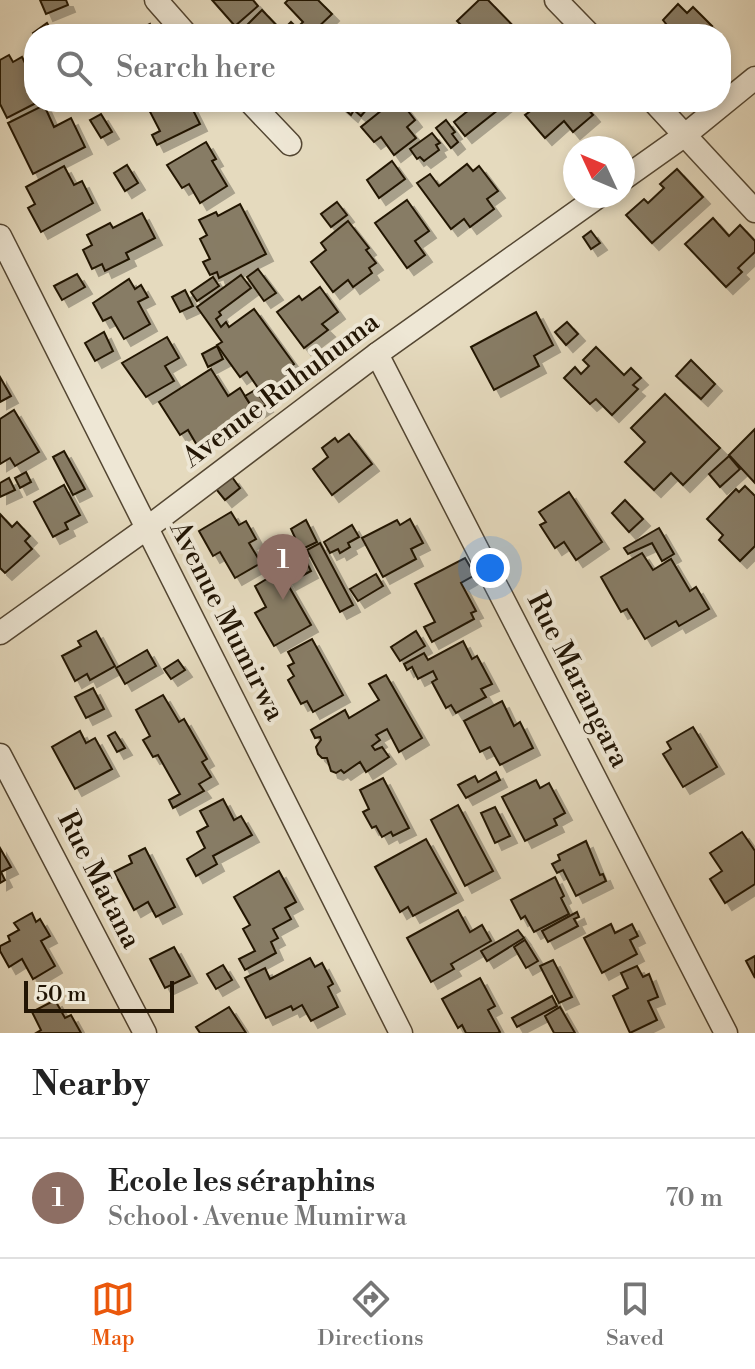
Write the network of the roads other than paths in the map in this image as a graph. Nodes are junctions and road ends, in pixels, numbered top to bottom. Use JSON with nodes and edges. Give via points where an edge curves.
{"nodes":[{"id":1,"x":156,"y":0,"type":"edge"},
{"id":2,"x":556,"y":0,"type":"edge"},
{"id":3,"x":177,"y":24,"type":"edge"},
{"id":4,"x":579,"y":24,"type":"edge"},
{"id":5,"x":755,"y":78,"type":"edge"},
{"id":6,"x":731,"y":98,"type":"edge"},
{"id":7,"x":260,"y":112,"type":"edge"},
{"id":8,"x":663,"y":112,"type":"edge"},
{"id":9,"x":713,"y":112,"type":"edge"},
{"id":10,"x":685,"y":135,"type":"junction"},
{"id":11,"x":290,"y":144,"type":"dead end"},
{"id":12,"x":635,"y":170,"type":"edge"},
{"id":13,"x":582,"y":208,"type":"edge"},
{"id":14,"x":755,"y":211,"type":"edge"},
{"id":15,"x":0,"y":236,"type":"edge"},
{"id":16,"x":8,"y":272,"type":"edge"},
{"id":17,"x":377,"y":354,"type":"junction"},
{"id":18,"x":147,"y":528,"type":"junction"},
{"id":19,"x":0,"y":633,"type":"edge"},
{"id":20,"x":0,"y":755,"type":"edge"},
{"id":21,"x":145,"y":1033,"type":"edge"},
{"id":22,"x":401,"y":1033,"type":"edge"},
{"id":23,"x":726,"y":1033,"type":"edge"}],
"edges":[{"from":1,"to":3,"type":"street"},
{"from":2,"to":4,"type":"street"},
{"from":5,"to":6,"type":"street"},
{"from":7,"to":11,"type":"street"},
{"from":8,"to":10,"type":"street"},
{"from":9,"to":10,"type":"street"},
{"from":10,"to":12,"type":"street"},
{"from":10,"to":14,"type":"street"},
{"from":13,"to":17,"type":"street","name":"Avenue Ruhuhuma"},
{"from":15,"to":16,"type":"street","name":"Avenue Mumirwa"},
{"from":16,"to":18,"type":"street","name":"Avenue Mumirwa"},
{"from":17,"to":18,"type":"street","name":"Avenue Ruhuhuma"},
{"from":17,"to":23,"type":"street","name":"Rue Marangara"},
{"from":18,"to":19,"type":"street","name":"Avenue Ruhuhuma"},
{"from":18,"to":22,"type":"street","name":"Avenue Mumirwa"},
{"from":20,"to":21,"type":"street","name":"Rue Matana"}]}
